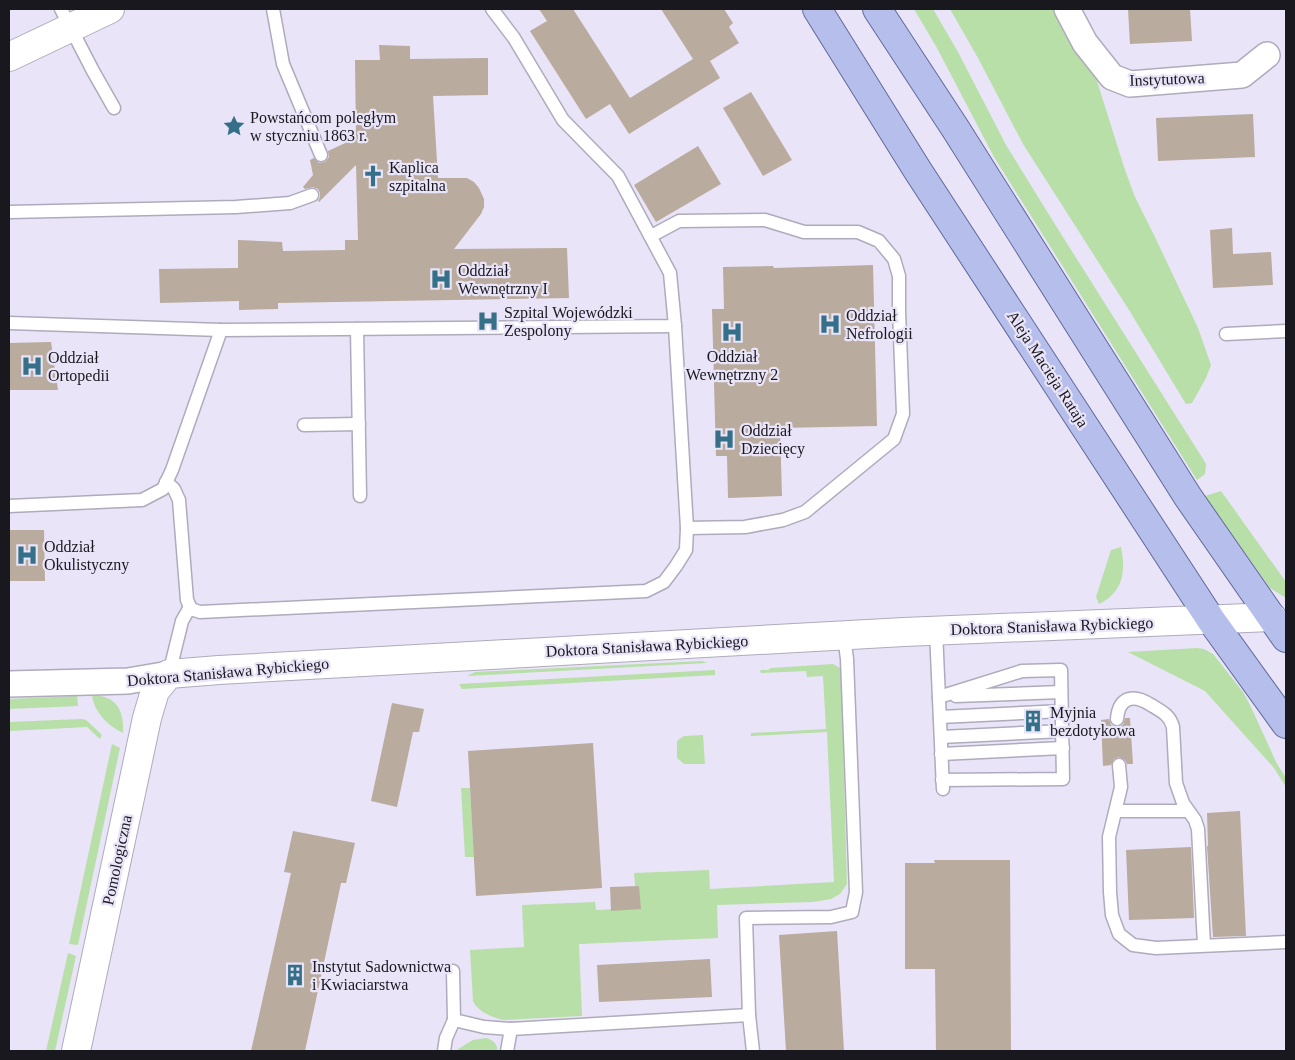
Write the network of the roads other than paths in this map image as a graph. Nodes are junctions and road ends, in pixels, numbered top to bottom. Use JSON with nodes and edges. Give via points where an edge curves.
{"nodes":[{"id":1,"x":110,"y":9,"type":"edge"},
{"id":2,"x":277,"y":9,"type":"edge"},
{"id":3,"x":492,"y":9,"type":"edge"},
{"id":4,"x":817,"y":9,"type":"edge"},
{"id":5,"x":877,"y":9,"type":"edge"},
{"id":6,"x":1067,"y":9,"type":"edge"},
{"id":7,"x":66,"y":18,"type":"edge"},
{"id":8,"x":1267,"y":55,"type":"dead end"},
{"id":9,"x":9,"y":57,"type":"edge"},
{"id":10,"x":114,"y":108,"type":"dead end"},
{"id":11,"x":321,"y":155,"type":"dead end"},
{"id":12,"x":312,"y":195,"type":"dead end"},
{"id":13,"x":9,"y":212,"type":"edge"},
{"id":14,"x":651,"y":236,"type":"junction"},
{"id":15,"x":9,"y":324,"type":"edge"},
{"id":16,"x":675,"y":326,"type":"junction"},
{"id":17,"x":357,"y":329,"type":"junction"},
{"id":18,"x":221,"y":330,"type":"junction"},
{"id":19,"x":1286,"y":331,"type":"edge"},
{"id":20,"x":1226,"y":334,"type":"dead end"},
{"id":21,"x":304,"y":424,"type":"dead end"},
{"id":22,"x":359,"y":424,"type":"junction"},
{"id":23,"x":166,"y":482,"type":"junction"},
{"id":24,"x":360,"y":496,"type":"dead end"},
{"id":25,"x":9,"y":506,"type":"edge"},
{"id":26,"x":687,"y":528,"type":"junction"},
{"id":27,"x":190,"y":607,"type":"junction"},
{"id":28,"x":1211,"y":620,"type":"junction"},
{"id":29,"x":1281,"y":624,"type":"edge"},
{"id":30,"x":936,"y":631,"type":"junction"},
{"id":31,"x":844,"y":636,"type":"junction"},
{"id":32,"x":170,"y":674,"type":"junction"},
{"id":33,"x":9,"y":684,"type":"edge"},
{"id":34,"x":1061,"y":692,"type":"junction"},
{"id":35,"x":939,"y":697,"type":"junction"},
{"id":36,"x":1062,"y":710,"type":"junction"},
{"id":37,"x":940,"y":717,"type":"junction"},
{"id":38,"x":1116,"y":719,"type":"dead end"},
{"id":39,"x":1286,"y":724,"type":"edge"},
{"id":40,"x":1062,"y":731,"type":"junction"},
{"id":41,"x":941,"y":737,"type":"junction"},
{"id":42,"x":1063,"y":748,"type":"junction"},
{"id":43,"x":941,"y":754,"type":"junction"},
{"id":44,"x":1119,"y":765,"type":"dead end"},
{"id":45,"x":1188,"y":810,"type":"junction"},
{"id":46,"x":1116,"y":811,"type":"junction"},
{"id":47,"x":1286,"y":942,"type":"edge"},
{"id":48,"x":1204,"y":945,"type":"junction"},
{"id":49,"x":453,"y":971,"type":"dead end"},
{"id":50,"x":749,"y":1014,"type":"junction"},
{"id":51,"x":454,"y":1020,"type":"junction"},
{"id":52,"x":511,"y":1029,"type":"junction"},
{"id":53,"x":76,"y":1051,"type":"edge"},
{"id":54,"x":444,"y":1051,"type":"edge"},
{"id":55,"x":506,"y":1051,"type":"edge"},
{"id":56,"x":753,"y":1051,"type":"edge"}],
"edges":[{"from":1,"to":7,"type":"street"},
{"from":2,"to":11,"type":"lane","via":[[283,64]]},
{"from":3,"to":14,"type":"lane","via":[[514,38],[563,120],[618,176]]},
{"from":4,"to":28,"type":"main road","name":"Aleja Macieja Rataja"},
{"from":5,"to":29,"type":"main road","via":[[1188,497]]},
{"from":6,"to":8,"type":"street","name":"Instytutowa","via":[[1085,43],[1112,77],[1130,84],[1242,75]]},
{"from":7,"to":9,"type":"street"},
{"from":7,"to":10,"type":"lane"},
{"from":12,"to":13,"type":"lane","via":[[290,203],[236,207]]},
{"from":14,"to":16,"type":"lane","via":[[670,273]]},
{"from":14,"to":26,"type":"lane","via":[[679,220],[765,220],[804,232],[858,232],[879,241],[894,259],[899,276],[903,414],[894,439],[805,512],[745,527]]},
{"from":15,"to":18,"type":"lane"},
{"from":16,"to":17,"type":"lane"},
{"from":16,"to":26,"type":"lane"},
{"from":17,"to":18,"type":"lane"},
{"from":17,"to":22,"type":"lane"},
{"from":18,"to":23,"type":"lane"},
{"from":19,"to":20,"type":"lane"},
{"from":21,"to":22,"type":"lane"},
{"from":22,"to":24,"type":"lane"},
{"from":23,"to":25,"type":"lane","via":[[164,489],[142,500]]},
{"from":23,"to":27,"type":"lane","via":[[180,500]]},
{"from":26,"to":27,"type":"lane","via":[[686,550],[676,566],[664,582],[646,591],[200,612]]},
{"from":27,"to":32,"type":"lane","via":[[182,621]]},
{"from":28,"to":29,"type":"street","name":"Doktora Stanisława Rybickiego"},
{"from":28,"to":30,"type":"street","name":"Doktora Stanisława Rybickiego"},
{"from":28,"to":39,"type":"main road","name":"Aleja Macieja Rataja"},
{"from":30,"to":31,"type":"street","name":"Doktora Stanisława Rybickiego"},
{"from":30,"to":35,"type":"lane"},
{"from":31,"to":32,"type":"street","name":"Doktora Stanisława Rybickiego"},
{"from":31,"to":50,"type":"lane","via":[[856,892],[852,912],[831,917],[746,918]]},
{"from":32,"to":33,"type":"street","name":"Doktora Stanisława Rybickiego","via":[[128,681]]},
{"from":32,"to":53,"type":"street","name":"Pomologiczna","via":[[155,691],[147,718]]},
{"from":34,"to":35,"type":"lane"},
{"from":34,"to":35,"type":"lane","via":[[1061,670],[1022,671]]},
{"from":34,"to":36,"type":"lane"},
{"from":35,"to":37,"type":"lane"},
{"from":36,"to":37,"type":"lane"},
{"from":36,"to":40,"type":"lane"},
{"from":37,"to":41,"type":"lane"},
{"from":38,"to":45,"type":"lane","via":[[1121,705],[1130,698],[1145,701],[1169,717],[1173,727],[1176,783]]},
{"from":40,"to":41,"type":"lane"},
{"from":40,"to":42,"type":"lane"},
{"from":41,"to":43,"type":"lane"},
{"from":42,"to":43,"type":"lane"},
{"from":42,"to":43,"type":"lane","via":[[1064,778],[943,785]]},
{"from":44,"to":46,"type":"lane","via":[[1121,787]]},
{"from":45,"to":46,"type":"lane"},
{"from":45,"to":48,"type":"lane","via":[[1198,829]]},
{"from":46,"to":48,"type":"lane","via":[[1109,837],[1110,892],[1112,914],[1119,934],[1133,945],[1156,948]]},
{"from":47,"to":48,"type":"lane"},
{"from":49,"to":51,"type":"lane"},
{"from":50,"to":52,"type":"lane"},
{"from":50,"to":56,"type":"lane"},
{"from":51,"to":52,"type":"lane"},
{"from":51,"to":54,"type":"lane"},
{"from":52,"to":55,"type":"lane"}]}
